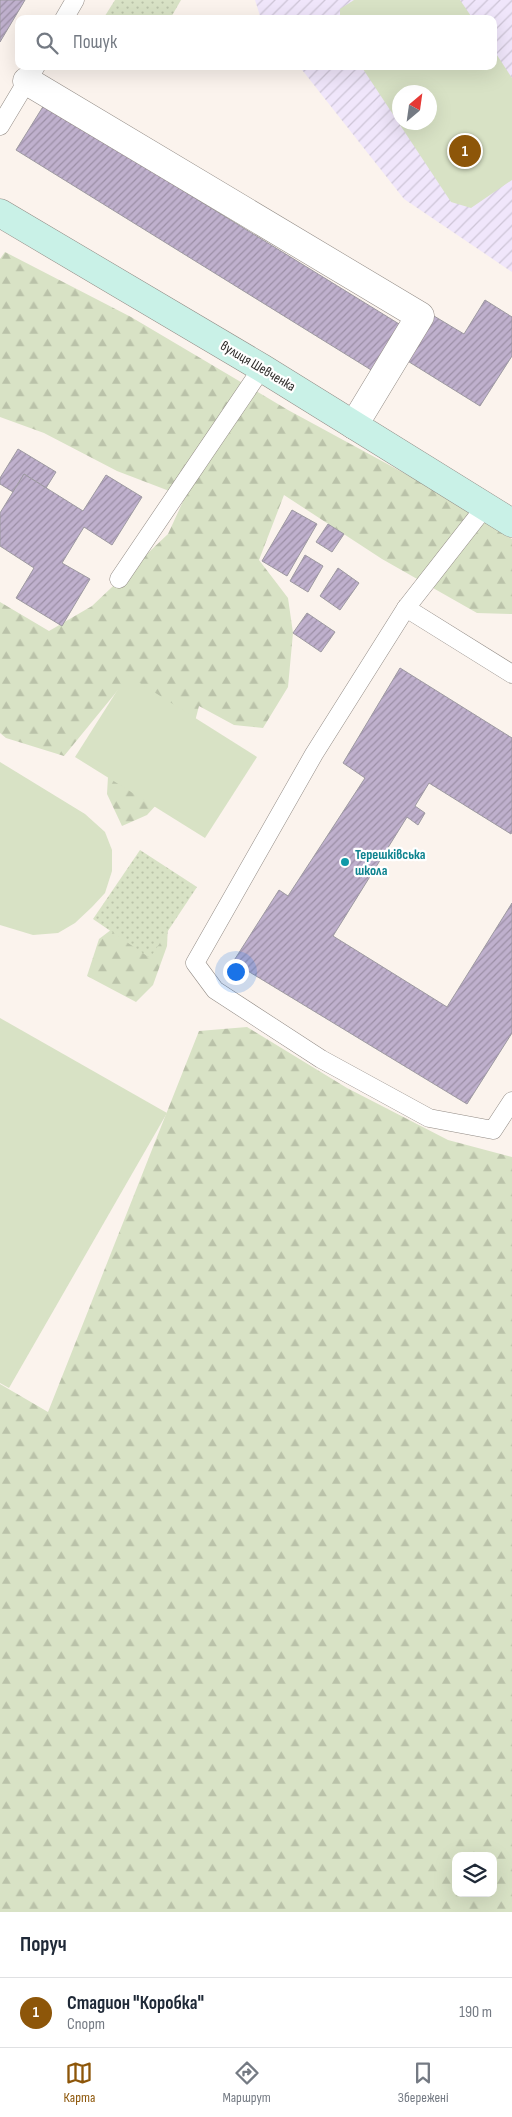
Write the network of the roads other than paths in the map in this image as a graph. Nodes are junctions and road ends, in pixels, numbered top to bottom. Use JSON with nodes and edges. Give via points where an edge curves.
{"nodes":[{"id":1,"x":76,"y":0,"type":"edge"},
{"id":2,"x":67,"y":15,"type":"edge"},
{"id":3,"x":32,"y":73,"type":"edge"},
{"id":4,"x":0,"y":126,"type":"edge"},
{"id":5,"x":0,"y":213,"type":"edge"},
{"id":6,"x":262,"y":368,"type":"junction"},
{"id":7,"x":354,"y":425,"type":"junction"},
{"id":8,"x":485,"y":507,"type":"junction"},
{"id":9,"x":512,"y":523,"type":"edge"},
{"id":10,"x":119,"y":579,"type":"dead end"},
{"id":11,"x":406,"y":608,"type":"junction"},
{"id":12,"x":512,"y":674,"type":"edge"},
{"id":13,"x":512,"y":1101,"type":"edge"}],
"edges":[{"from":1,"to":2,"type":"lane"},
{"from":3,"to":4,"type":"lane"},
{"from":3,"to":7,"type":"street","via":[[420,316]]},
{"from":5,"to":6,"type":"street","name":"вулиця Шевченка"},
{"from":6,"to":7,"type":"street","name":"вулиця Шевченка"},
{"from":6,"to":10,"type":"lane"},
{"from":7,"to":8,"type":"street","name":"вулиця Шевченка"},
{"from":8,"to":9,"type":"street","name":"вулиця Шевченка"},
{"from":8,"to":11,"type":"lane"},
{"from":11,"to":12,"type":"lane"},
{"from":11,"to":13,"type":"lane","via":[[314,754],[195,963],[215,990],[322,1059],[430,1118],[493,1130]]}]}
